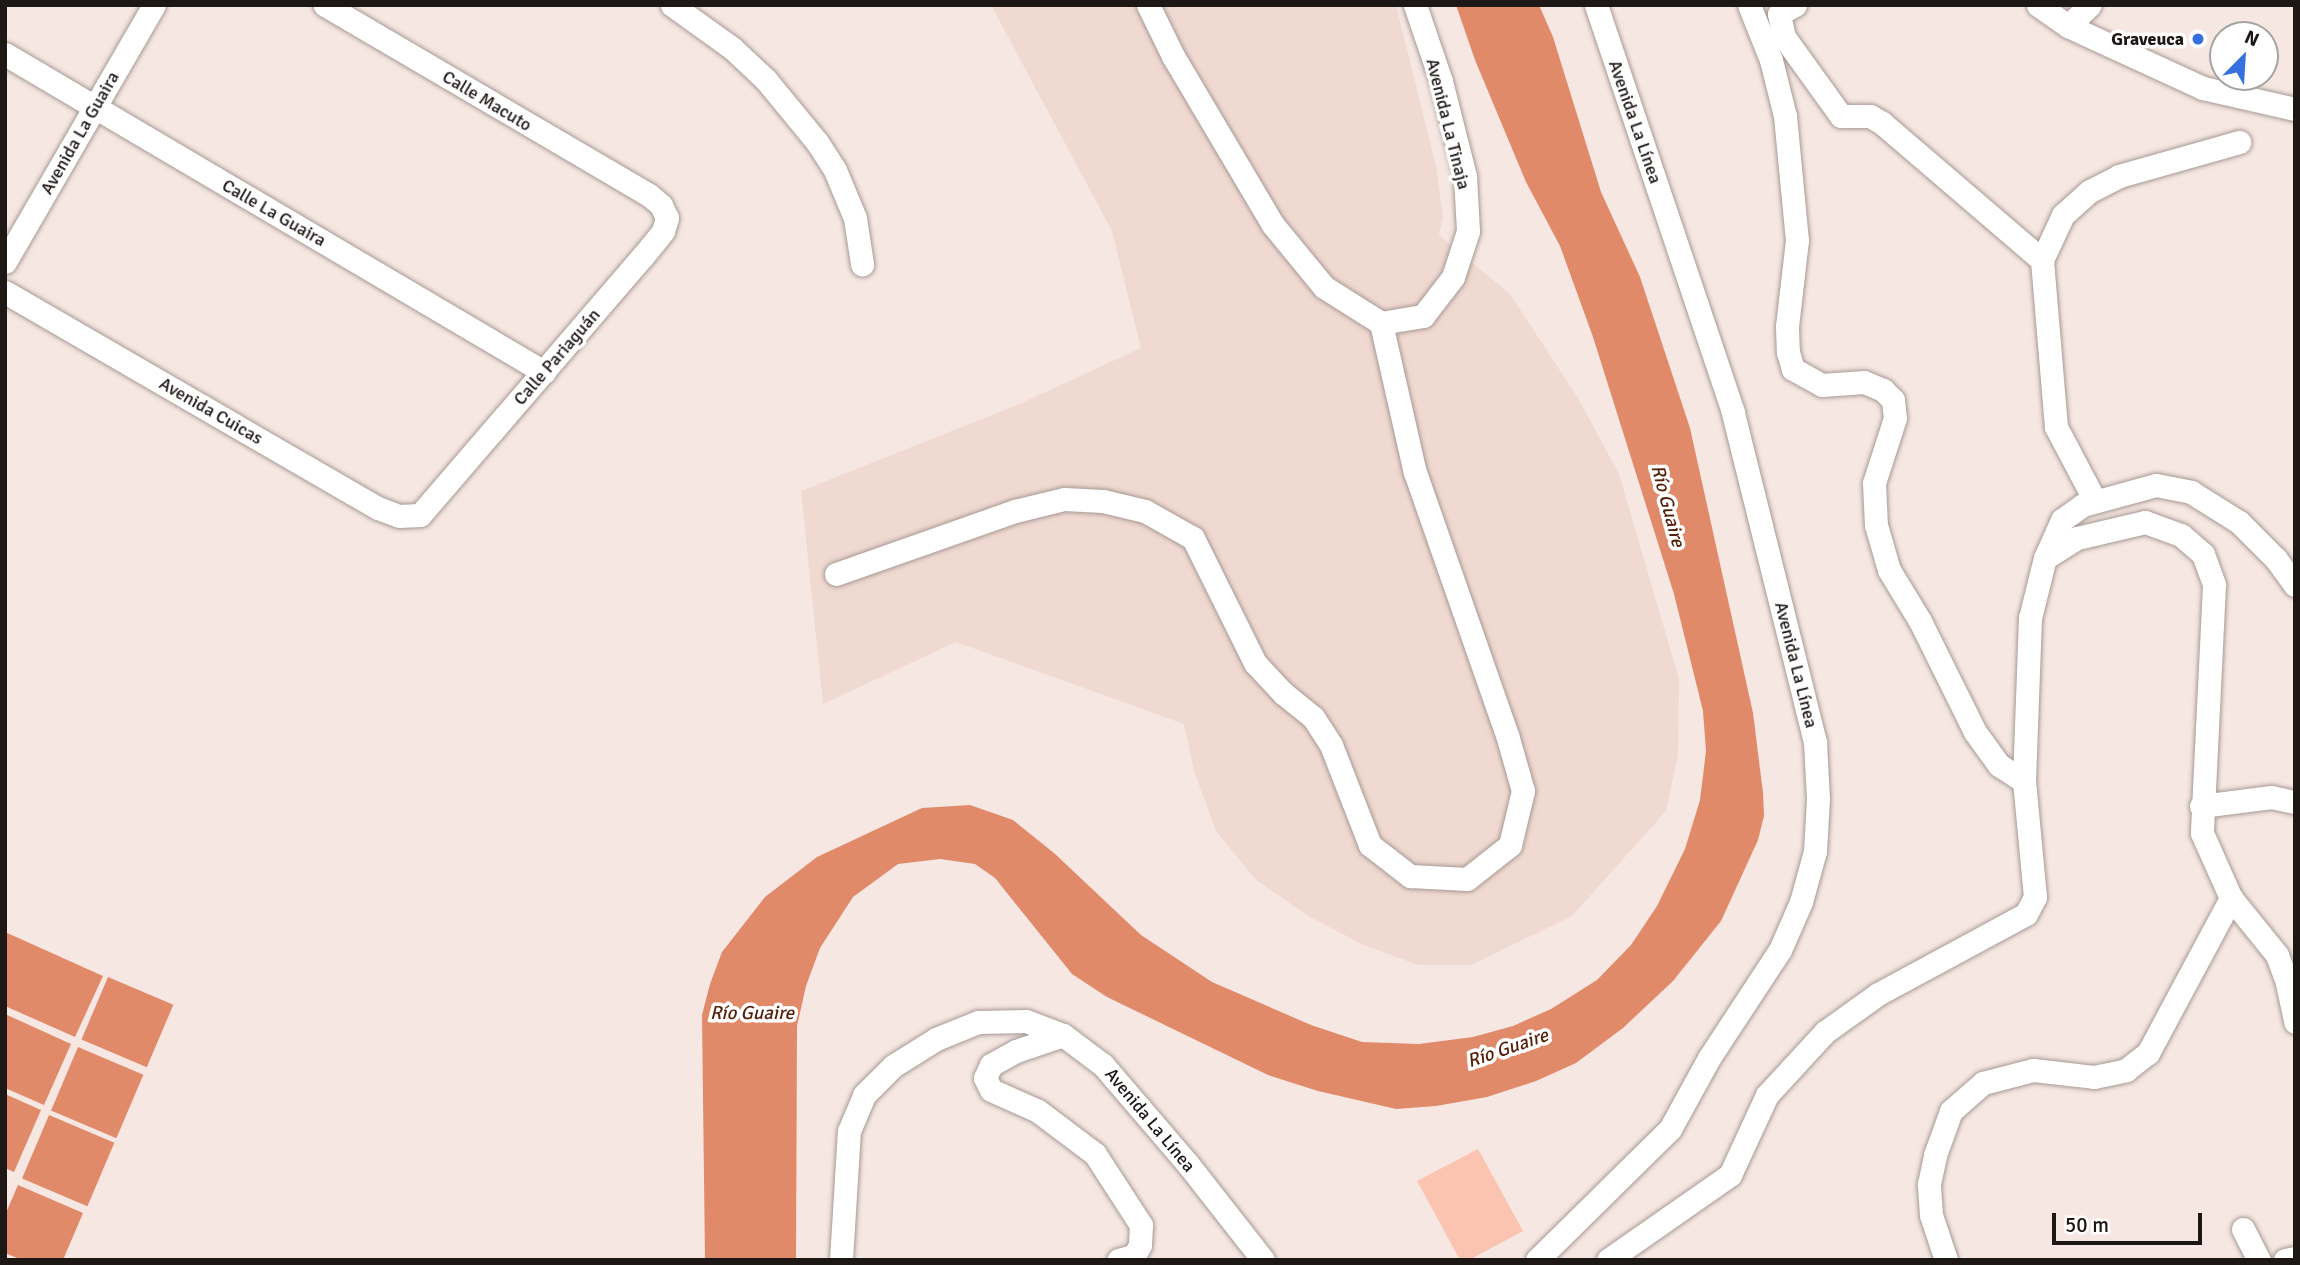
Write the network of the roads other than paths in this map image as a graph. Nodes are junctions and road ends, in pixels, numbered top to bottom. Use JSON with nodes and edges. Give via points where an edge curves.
{"nodes":[{"id":1,"x":154,"y":5,"type":"edge"},
{"id":2,"x":325,"y":5,"type":"edge"},
{"id":3,"x":672,"y":5,"type":"edge"},
{"id":4,"x":1148,"y":5,"type":"edge"},
{"id":5,"x":1415,"y":5,"type":"edge"},
{"id":6,"x":1596,"y":5,"type":"edge"},
{"id":7,"x":1749,"y":5,"type":"edge"},
{"id":8,"x":1795,"y":5,"type":"edge"},
{"id":9,"x":2038,"y":5,"type":"edge"},
{"id":10,"x":2090,"y":5,"type":"edge"},
{"id":11,"x":2068,"y":26,"type":"junction"},
{"id":12,"x":5,"y":54,"type":"edge"},
{"id":13,"x":94,"y":108,"type":"junction"},
{"id":14,"x":2295,"y":109,"type":"edge"},
{"id":15,"x":2239,"y":142,"type":"dead end"},
{"id":16,"x":649,"y":195,"type":"joint"},
{"id":17,"x":2042,"y":260,"type":"junction"},
{"id":18,"x":5,"y":262,"type":"edge"},
{"id":19,"x":863,"y":264,"type":"dead end"},
{"id":20,"x":5,"y":292,"type":"edge"},
{"id":21,"x":1381,"y":323,"type":"junction"},
{"id":22,"x":544,"y":372,"type":"junction"},
{"id":23,"x":2095,"y":501,"type":"junction"},
{"id":24,"x":420,"y":515,"type":"joint"},
{"id":25,"x":2045,"y":558,"type":"junction"},
{"id":26,"x":836,"y":574,"type":"dead end"},
{"id":27,"x":2295,"y":584,"type":"edge"},
{"id":28,"x":2024,"y":781,"type":"junction"},
{"id":29,"x":2295,"y":802,"type":"edge"},
{"id":30,"x":2202,"y":806,"type":"junction"},
{"id":31,"x":2231,"y":898,"type":"junction"},
{"id":32,"x":2294,"y":1014,"type":"edge"},
{"id":33,"x":1063,"y":1035,"type":"junction"},
{"id":34,"x":2244,"y":1229,"type":"dead end"},
{"id":35,"x":2295,"y":1258,"type":"edge"},
{"id":36,"x":841,"y":1260,"type":"edge"},
{"id":37,"x":1118,"y":1260,"type":"edge"},
{"id":38,"x":1263,"y":1260,"type":"edge"},
{"id":39,"x":1537,"y":1260,"type":"edge"},
{"id":40,"x":1608,"y":1260,"type":"edge"},
{"id":41,"x":1945,"y":1260,"type":"edge"},
{"id":42,"x":2259,"y":1260,"type":"edge"},
{"id":43,"x":2285,"y":1260,"type":"edge"}],
"edges":[{"from":1,"to":13,"type":"street","name":"Avenida La Guaira"},
{"from":2,"to":16,"type":"street","name":"Calle Macuto"},
{"from":3,"to":19,"type":"street","via":[[749,64],[817,142],[835,170],[855,218]]},
{"from":4,"to":21,"type":"street","via":[[1273,225],[1324,287]]},
{"from":5,"to":21,"type":"street","name":"Avenida La Tinaja","via":[[1441,81],[1465,176],[1468,232],[1452,277],[1423,316]]},
{"from":6,"to":39,"type":"street","name":"Avenida La Línea","via":[[1733,412],[1815,742],[1818,799],[1815,851],[1801,902],[1780,950],[1709,1058],[1670,1129]]},
{"from":7,"to":28,"type":"street","via":[[1771,60],[1785,116],[1797,240],[1787,327],[1793,369],[1822,385],[1864,382],[1893,400],[1895,418],[1874,483],[1876,525],[1889,570],[1975,732],[1999,765]]},
{"from":8,"to":17,"type":"street","via":[[1779,14],[1784,37],[1841,116],[1870,116],[1882,123]]},
{"from":9,"to":11,"type":"street"},
{"from":10,"to":11,"type":"street"},
{"from":11,"to":14,"type":"street","via":[[2203,88]]},
{"from":12,"to":13,"type":"street","name":"Calle La Guaira"},
{"from":13,"to":18,"type":"street","name":"Avenida La Guaira"},
{"from":13,"to":22,"type":"street","name":"Calle La Guaira"},
{"from":15,"to":17,"type":"street","via":[[2119,176],[2091,191],[2063,215]]},
{"from":16,"to":22,"type":"street","name":"Calle Pariaguán","via":[[667,218],[663,231]]},
{"from":17,"to":23,"type":"street","via":[[2056,427]]},
{"from":20,"to":24,"type":"street","name":"Avenida Cuicas","via":[[378,508],[399,516]]},
{"from":21,"to":26,"type":"street","via":[[1415,473],[1523,791],[1510,845],[1467,879],[1410,876],[1370,845],[1331,745],[1313,717],[1255,663],[1193,538],[1145,511],[1103,501],[1064,499],[1015,511]]},
{"from":22,"to":24,"type":"street","name":"Calle Pariaguán"},
{"from":23,"to":25,"type":"street","via":[[2062,520]]},
{"from":23,"to":27,"type":"street","via":[[2156,485],[2191,492],[2239,522]]},
{"from":25,"to":28,"type":"street","via":[[2030,618]]},
{"from":25,"to":30,"type":"street","via":[[2077,538],[2145,522],[2181,535],[2203,554],[2214,585]]},
{"from":28,"to":40,"type":"street","via":[[2035,897],[2026,914],[1878,994],[1825,1032],[1767,1095],[1730,1175]]},
{"from":29,"to":30,"type":"street","via":[[2271,797]]},
{"from":30,"to":31,"type":"street","via":[[2202,833]]},
{"from":31,"to":32,"type":"street","via":[[2277,955]]},
{"from":31,"to":41,"type":"street","via":[[2148,1053],[2126,1070],[2094,1077],[2033,1070],[1983,1083],[1951,1111],[1934,1154],[1929,1184],[1931,1215]]},
{"from":33,"to":36,"type":"street","name":"Avenida La Línea","via":[[1026,1021],[978,1022],[936,1039],[892,1066],[864,1096],[849,1131]]},
{"from":33,"to":37,"type":"street","via":[[1016,1051],[991,1065],[985,1078],[991,1090],[1038,1111],[1095,1154],[1142,1225],[1134,1256]]},
{"from":33,"to":38,"type":"street","name":"Avenida La Línea","via":[[1112,1075]]},
{"from":34,"to":42,"type":"street"},
{"from":35,"to":43,"type":"street"}]}
